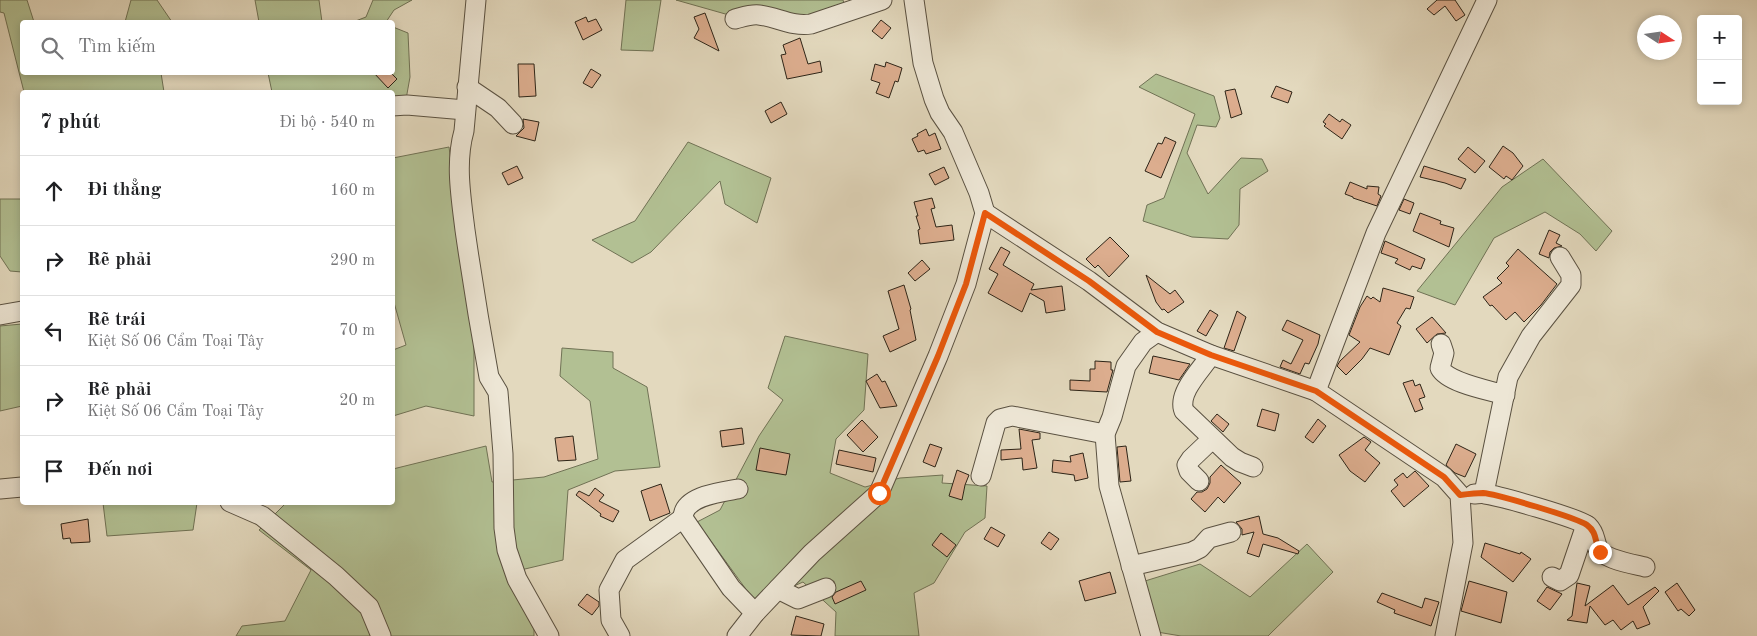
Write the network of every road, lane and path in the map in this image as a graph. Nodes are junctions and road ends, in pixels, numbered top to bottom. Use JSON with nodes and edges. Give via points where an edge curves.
{"nodes":[{"id":1,"x":476,"y":0,"type":"edge"},
{"id":2,"x":882,"y":0,"type":"edge"},
{"id":3,"x":914,"y":0,"type":"edge"},
{"id":4,"x":1487,"y":0,"type":"edge"},
{"id":5,"x":735,"y":19,"type":"dead end"},
{"id":6,"x":467,"y":87,"type":"junction"},
{"id":7,"x":395,"y":106,"type":"edge"},
{"id":8,"x":465,"y":110,"type":"junction"},
{"id":9,"x":513,"y":124,"type":"dead end"},
{"id":10,"x":985,"y":213,"type":"junction"},
{"id":11,"x":1560,"y":257,"type":"dead end"},
{"id":12,"x":20,"y":312,"type":"edge"},
{"id":13,"x":0,"y":315,"type":"edge"},
{"id":14,"x":1157,"y":332,"type":"junction"},
{"id":15,"x":1441,"y":344,"type":"dead end"},
{"id":16,"x":1211,"y":355,"type":"junction"},
{"id":17,"x":1316,"y":391,"type":"junction"},
{"id":18,"x":1505,"y":394,"type":"junction"},
{"id":19,"x":1105,"y":434,"type":"junction"},
{"id":20,"x":1212,"y":439,"type":"junction"},
{"id":21,"x":1253,"y":467,"type":"dead end"},
{"id":22,"x":982,"y":476,"type":"dead end"},
{"id":23,"x":1199,"y":481,"type":"dead end"},
{"id":24,"x":20,"y":487,"type":"edge"},
{"id":25,"x":0,"y":489,"type":"edge"},
{"id":26,"x":738,"y":489,"type":"dead end"},
{"id":27,"x":1484,"y":493,"type":"junction"},
{"id":28,"x":1460,"y":495,"type":"junction"},
{"id":29,"x":237,"y":505,"type":"edge"},
{"id":30,"x":683,"y":518,"type":"junction"},
{"id":31,"x":1586,"y":525,"type":"junction"},
{"id":32,"x":1231,"y":532,"type":"dead end"},
{"id":33,"x":1131,"y":566,"type":"junction"},
{"id":34,"x":1645,"y":567,"type":"dead end"},
{"id":35,"x":1552,"y":578,"type":"dead end"},
{"id":36,"x":826,"y":588,"type":"dead end"},
{"id":37,"x":778,"y":589,"type":"junction"},
{"id":38,"x":755,"y":613,"type":"junction"},
{"id":39,"x":381,"y":636,"type":"edge"},
{"id":40,"x":549,"y":636,"type":"edge"},
{"id":41,"x":620,"y":636,"type":"edge"},
{"id":42,"x":737,"y":636,"type":"edge"},
{"id":43,"x":1150,"y":636,"type":"edge"},
{"id":44,"x":1445,"y":636,"type":"edge"}],
"edges":[{"from":1,"to":6,"type":"street"},
{"from":2,"to":5,"type":"street","via":[[802,25],[758,15]]},
{"from":3,"to":10,"type":"street","via":[[923,63],[934,99],[953,132]]},
{"from":4,"to":17,"type":"street","via":[[1376,234]]},
{"from":6,"to":8,"type":"street"},
{"from":6,"to":9,"type":"street","via":[[498,108]]},
{"from":7,"to":8,"type":"street"},
{"from":8,"to":40,"type":"street","via":[[459,152],[460,182],[471,273],[489,377],[498,392],[507,550],[517,579]]},
{"from":10,"to":14,"type":"street","via":[[1089,281]]},
{"from":10,"to":37,"type":"street","via":[[966,284],[879,493],[812,553]]},
{"from":11,"to":18,"type":"street","via":[[1571,275],[1571,285],[1532,336],[1508,377]]},
{"from":12,"to":13,"type":"street"},
{"from":14,"to":16,"type":"street"},
{"from":14,"to":19,"type":"street","via":[[1143,342],[1126,366]]},
{"from":15,"to":18,"type":"street","via":[[1444,353],[1442,373],[1455,380]]},
{"from":16,"to":17,"type":"street"},
{"from":16,"to":20,"type":"street","via":[[1186,389],[1182,406]]},
{"from":17,"to":28,"type":"street","via":[[1444,477]]},
{"from":18,"to":27,"type":"street"},
{"from":19,"to":22,"type":"street","via":[[1012,416],[1000,419],[996,423]]},
{"from":19,"to":33,"type":"street","via":[[1108,486]]},
{"from":20,"to":21,"type":"street","via":[[1232,457]]},
{"from":20,"to":23,"type":"street","via":[[1188,465],[1189,471]]},
{"from":24,"to":25,"type":"street"},
{"from":26,"to":30,"type":"street","via":[[690,502]]},
{"from":27,"to":28,"type":"street"},
{"from":27,"to":31,"type":"street"},
{"from":28,"to":44,"type":"street","via":[[1463,543]]},
{"from":29,"to":39,"type":"street","via":[[262,516],[336,576],[369,607]]},
{"from":30,"to":38,"type":"street","via":[[731,588]]},
{"from":30,"to":41,"type":"street","via":[[625,560],[609,590],[610,620]]},
{"from":31,"to":34,"type":"street","via":[[1595,534],[1600,552]]},
{"from":31,"to":35,"type":"street","via":[[1570,575],[1560,581]]},
{"from":32,"to":33,"type":"street","via":[[1208,538],[1192,552]]},
{"from":33,"to":43,"type":"street"},
{"from":36,"to":37,"type":"street","via":[[798,599]]},
{"from":37,"to":38,"type":"street"},
{"from":38,"to":42,"type":"street"}]}
